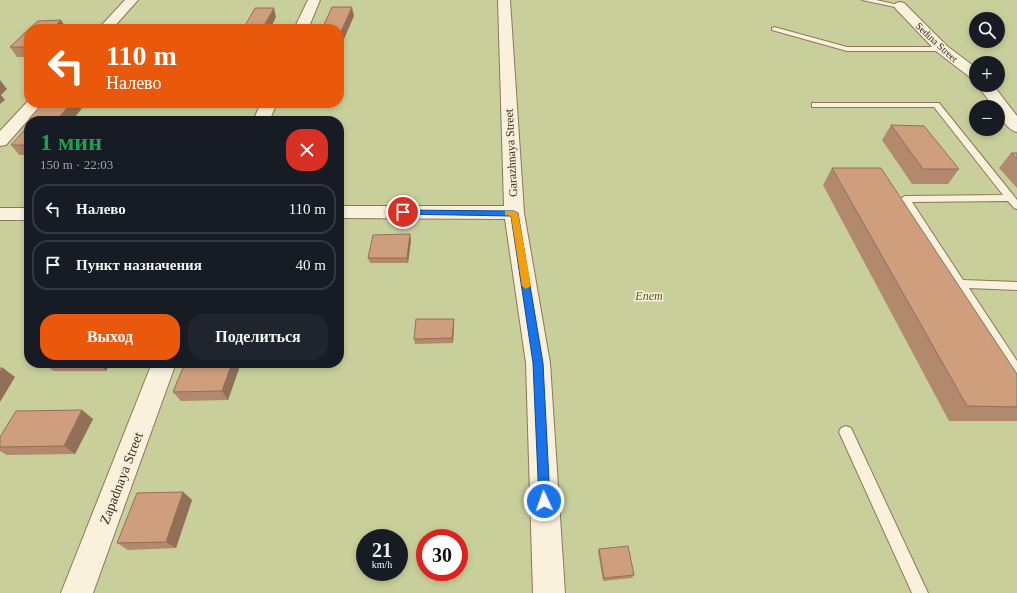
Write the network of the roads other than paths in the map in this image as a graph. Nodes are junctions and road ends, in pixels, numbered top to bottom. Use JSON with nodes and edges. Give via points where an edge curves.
{"nodes":[{"id":1,"x":132,"y":0,"type":"edge"},
{"id":2,"x":314,"y":0,"type":"edge"},
{"id":3,"x":504,"y":0,"type":"edge"},
{"id":4,"x":865,"y":0,"type":"edge"},
{"id":5,"x":874,"y":1,"type":"edge"},
{"id":6,"x":900,"y":6,"type":"joint"},
{"id":7,"x":110,"y":24,"type":"edge"},
{"id":8,"x":303,"y":24,"type":"edge"},
{"id":9,"x":774,"y":29,"type":"dead end"},
{"id":10,"x":942,"y":48,"type":"junction"},
{"id":11,"x":969,"y":69,"type":"edge"},
{"id":12,"x":990,"y":92,"type":"edge"},
{"id":13,"x":815,"y":104,"type":"dead end"},
{"id":14,"x":30,"y":108,"type":"edge"},
{"id":15,"x":1017,"y":127,"type":"edge"},
{"id":16,"x":0,"y":141,"type":"edge"},
{"id":17,"x":1014,"y":202,"type":"edge"},
{"id":18,"x":344,"y":212,"type":"edge"},
{"id":19,"x":514,"y":213,"type":"junction"},
{"id":20,"x":0,"y":214,"type":"edge"},
{"id":21,"x":24,"y":214,"type":"edge"},
{"id":22,"x":960,"y":284,"type":"junction"},
{"id":23,"x":1017,"y":286,"type":"edge"},
{"id":24,"x":162,"y":368,"type":"edge"},
{"id":25,"x":1017,"y":371,"type":"edge"},
{"id":26,"x":846,"y":432,"type":"dead end"},
{"id":27,"x":77,"y":593,"type":"edge"},
{"id":28,"x":549,"y":593,"type":"edge"},
{"id":29,"x":920,"y":593,"type":"edge"}],
"edges":[{"from":1,"to":7,"type":"street"},
{"from":2,"to":8,"type":"street"},
{"from":3,"to":19,"type":"street","name":"Garazhnaya Street"},
{"from":4,"to":5,"type":"lane"},
{"from":5,"to":6,"type":"lane"},
{"from":6,"to":10,"type":"street","name":"Sedina Street"},
{"from":9,"to":10,"type":"lane","via":[[847,49]]},
{"from":10,"to":11,"type":"street","name":"Sedina Street"},
{"from":12,"to":15,"type":"street"},
{"from":13,"to":17,"type":"lane","via":[[936,105]]},
{"from":14,"to":16,"type":"street"},
{"from":17,"to":22,"type":"lane","via":[[905,199]]},
{"from":18,"to":19,"type":"street"},
{"from":19,"to":28,"type":"street","name":"Garazhnaya Street","via":[[538,363]]},
{"from":20,"to":21,"type":"street"},
{"from":22,"to":23,"type":"lane"},
{"from":22,"to":25,"type":"lane"},
{"from":24,"to":27,"type":"street","name":"Zapadnaya Street"},
{"from":26,"to":29,"type":"lane"}]}
